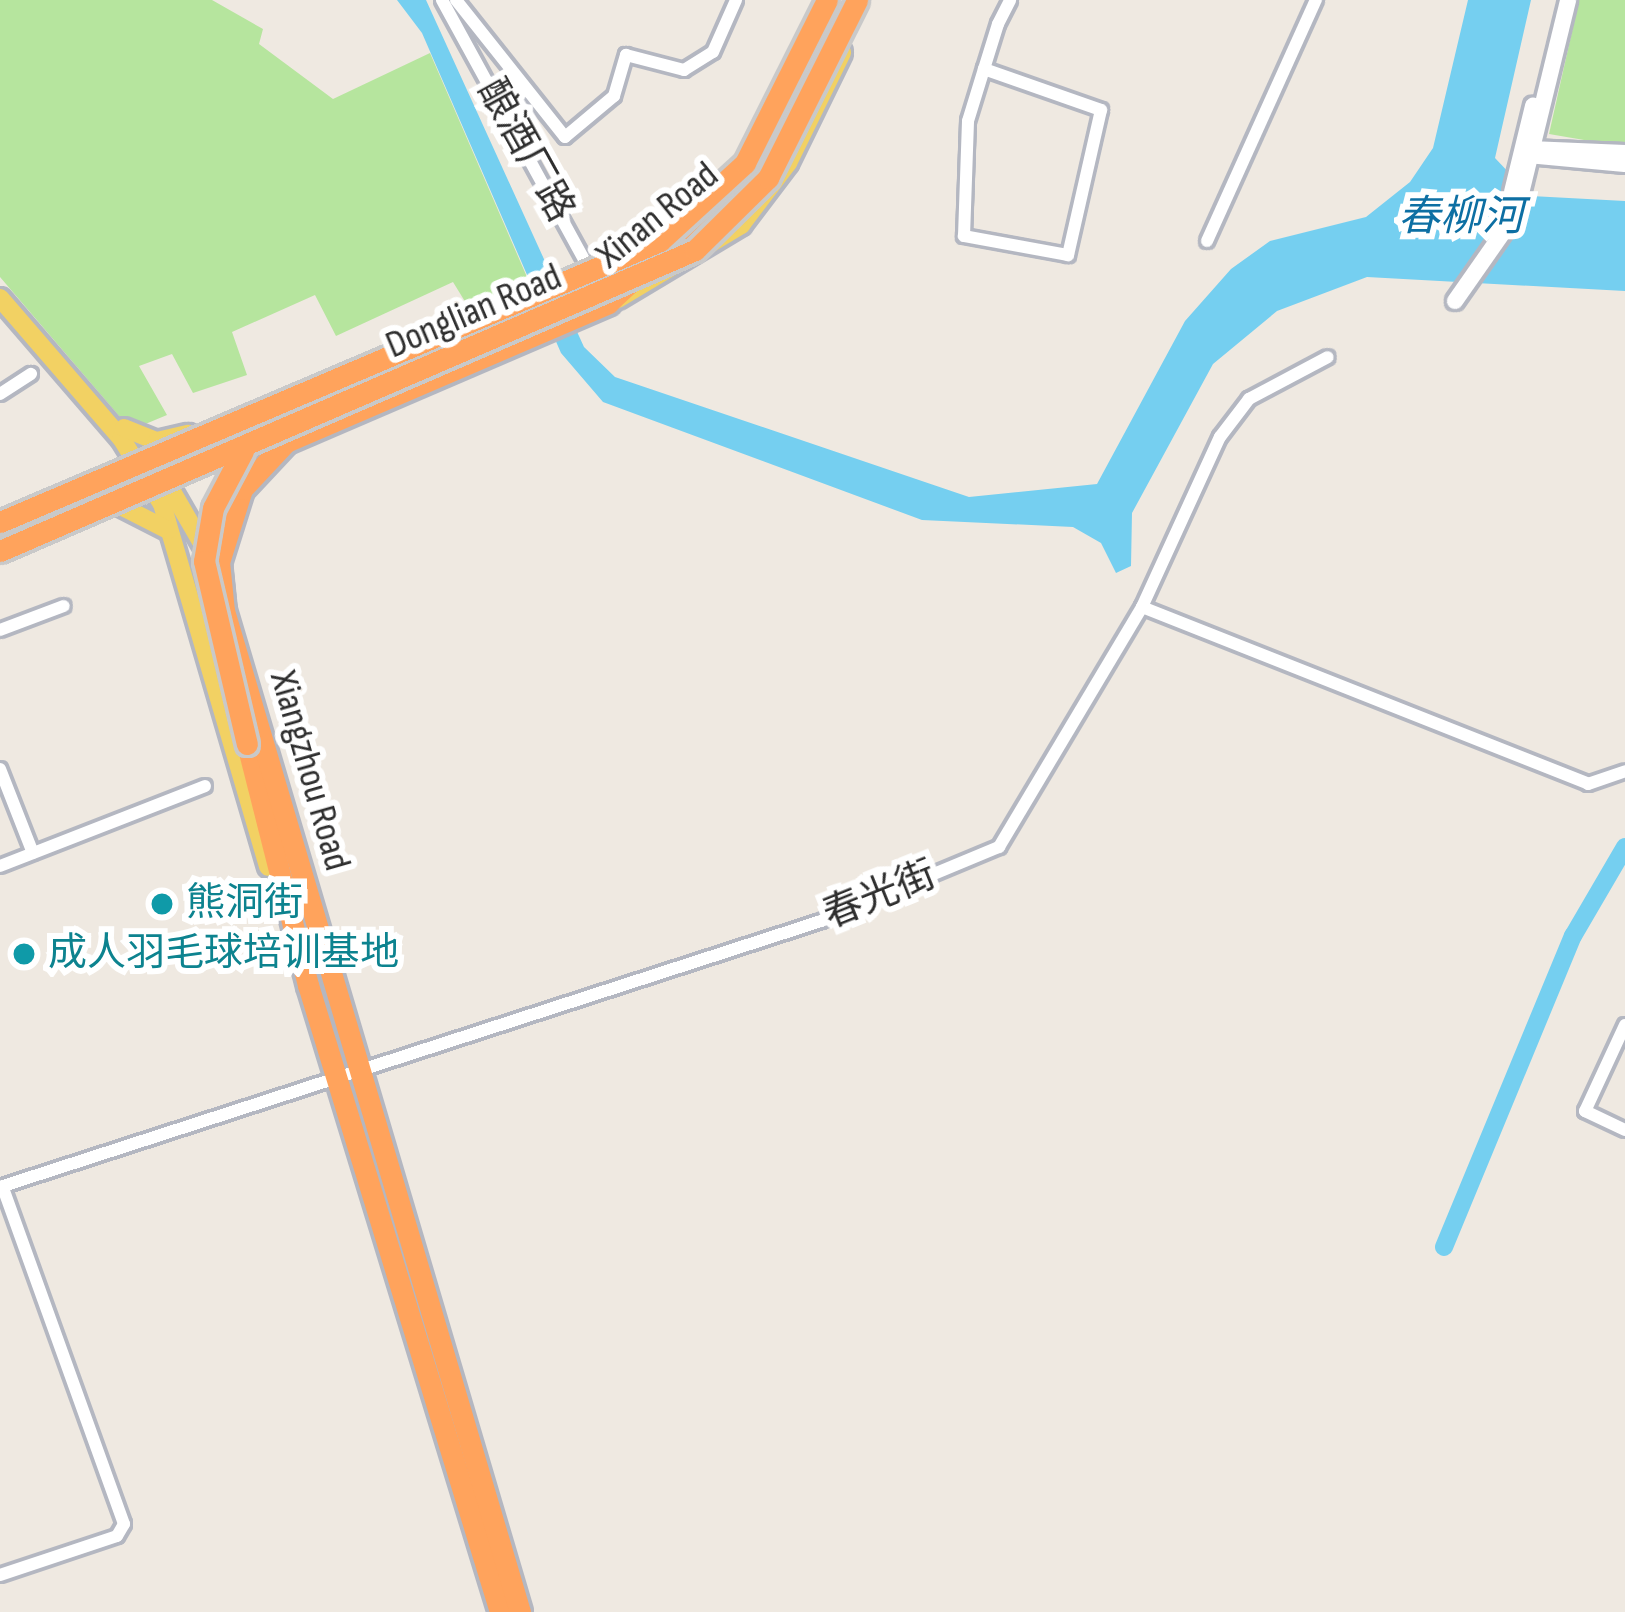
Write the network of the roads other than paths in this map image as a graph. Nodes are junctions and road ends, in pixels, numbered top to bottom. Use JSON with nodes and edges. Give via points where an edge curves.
{"nodes":[{"id":1,"x":442,"y":0,"type":"edge"},
{"id":2,"x":456,"y":0,"type":"edge"},
{"id":3,"x":736,"y":0,"type":"edge"},
{"id":4,"x":826,"y":0,"type":"edge"},
{"id":5,"x":837,"y":0,"type":"edge"},
{"id":6,"x":847,"y":0,"type":"edge"},
{"id":7,"x":857,"y":0,"type":"edge"},
{"id":8,"x":867,"y":0,"type":"edge"},
{"id":9,"x":1010,"y":0,"type":"edge"},
{"id":10,"x":1316,"y":0,"type":"edge"},
{"id":11,"x":1556,"y":0,"type":"edge"},
{"id":12,"x":1568,"y":0,"type":"edge"},
{"id":13,"x":812,"y":9,"type":"edge"},
{"id":14,"x":807,"y":64,"type":"junction"},
{"id":15,"x":984,"y":69,"type":"junction"},
{"id":16,"x":1528,"y":153,"type":"junction"},
{"id":17,"x":1625,"y":153,"type":"edge"},
{"id":18,"x":1625,"y":164,"type":"edge"},
{"id":19,"x":1207,"y":242,"type":"dead end"},
{"id":20,"x":582,"y":275,"type":"junction"},
{"id":21,"x":0,"y":284,"type":"edge"},
{"id":22,"x":533,"y":297,"type":"junction"},
{"id":23,"x":0,"y":298,"type":"edge"},
{"id":24,"x":1449,"y":298,"type":"dead end"},
{"id":25,"x":608,"y":303,"type":"junction"},
{"id":26,"x":1328,"y":358,"type":"dead end"},
{"id":27,"x":31,"y":374,"type":"dead end"},
{"id":28,"x":0,"y":394,"type":"edge"},
{"id":29,"x":269,"y":400,"type":"junction"},
{"id":30,"x":119,"y":429,"type":"junction"},
{"id":31,"x":286,"y":442,"type":"junction"},
{"id":32,"x":226,"y":445,"type":"junction"},
{"id":33,"x":154,"y":474,"type":"junction"},
{"id":34,"x":102,"y":495,"type":"junction"},
{"id":35,"x":0,"y":510,"type":"edge"},
{"id":36,"x":2,"y":531,"type":"edge"},
{"id":37,"x":172,"y":534,"type":"junction"},
{"id":38,"x":0,"y":551,"type":"edge"},
{"id":39,"x":64,"y":606,"type":"dead end"},
{"id":40,"x":1142,"y":608,"type":"junction"},
{"id":41,"x":224,"y":611,"type":"junction"},
{"id":42,"x":0,"y":630,"type":"edge"},
{"id":43,"x":0,"y":769,"type":"edge"},
{"id":44,"x":1624,"y":774,"type":"edge"},
{"id":45,"x":205,"y":786,"type":"dead end"},
{"id":46,"x":33,"y":853,"type":"junction"},
{"id":47,"x":0,"y":866,"type":"edge"},
{"id":48,"x":308,"y":985,"type":"junction"},
{"id":49,"x":1625,"y":1024,"type":"edge"},
{"id":50,"x":357,"y":1064,"type":"junction"},
{"id":51,"x":334,"y":1071,"type":"junction"},
{"id":52,"x":1625,"y":1130,"type":"edge"},
{"id":53,"x":1,"y":1187,"type":"edge"},
{"id":54,"x":0,"y":1575,"type":"edge"},
{"id":55,"x":500,"y":1612,"type":"edge"},
{"id":56,"x":520,"y":1612,"type":"edge"}],
"edges":[{"from":1,"to":20,"type":"street","name":"酿酒厂路"},
{"from":2,"to":3,"type":"street","via":[[565,137],[583,133],[614,96],[626,55],[684,70],[712,52]]},
{"from":4,"to":36,"type":"highway","name":"Donglian Road","bridge":true,"via":[[745,164],[679,229]]},
{"from":5,"to":14,"type":"highway","name":"Xinan Road"},
{"from":6,"to":25,"type":"highway","name":"Xinan Road","via":[[753,183]]},
{"from":7,"to":38,"type":"highway","name":"Donglian Road","bridge":true,"via":[[768,178],[694,250]]},
{"from":8,"to":25,"type":"main road","via":[[760,203],[700,259]]},
{"from":9,"to":15,"type":"street"},
{"from":10,"to":19,"type":"street"},
{"from":11,"to":16,"type":"street"},
{"from":12,"to":16,"type":"street"},
{"from":13,"to":14,"type":"highway"},
{"from":13,"to":20,"type":"main road","via":[[748,140],[709,192]]},
{"from":14,"to":20,"type":"highway","name":"Xinan Road","via":[[766,149],[722,205]]},
{"from":15,"to":15,"type":"street","via":[[968,121],[964,236],[1068,255],[1101,110]]},
{"from":16,"to":17,"type":"street"},
{"from":16,"to":18,"type":"street"},
{"from":16,"to":24,"type":"street","via":[[1506,237]]},
{"from":20,"to":22,"type":"highway","name":"Xinan Road"},
{"from":20,"to":25,"type":"street","name":"酿酒厂路"},
{"from":21,"to":30,"type":"main road","name":"Xiangzhou Road"},
{"from":22,"to":29,"type":"main road"},
{"from":22,"to":48,"type":"highway","name":"Xinan Road","bridge":true,"via":[[268,424],[219,491],[205,580]]},
{"from":23,"to":30,"type":"main road","name":"Xiangzhou Road"},
{"from":25,"to":31,"type":"highway","name":"Xinan Road"},
{"from":26,"to":40,"type":"street","name":"春光街","via":[[1249,399],[1220,437]]},
{"from":27,"to":28,"type":"street"},
{"from":29,"to":30,"type":"main road","via":[[167,441]]},
{"from":29,"to":31,"type":"highway"},
{"from":29,"to":32,"type":"main road"},
{"from":30,"to":33,"type":"main road","name":"Xiangzhou Road"},
{"from":30,"to":34,"type":"main road","via":[[118,465]]},
{"from":31,"to":32,"type":"main road"},
{"from":31,"to":41,"type":"highway","via":[[252,475],[227,523]]},
{"from":32,"to":33,"type":"main road"},
{"from":33,"to":34,"type":"main road"},
{"from":33,"to":37,"type":"main road","name":"Xiangzhou Road"},
{"from":33,"to":41,"type":"main road","name":"Xiangzhou Road","via":[[202,539]]},
{"from":34,"to":36,"type":"main road"},
{"from":34,"to":37,"type":"main road","via":[[140,508]]},
{"from":35,"to":36,"type":"street"},
{"from":37,"to":48,"type":"main road","name":"Xiangzhou Road"},
{"from":39,"to":42,"type":"street"},
{"from":40,"to":44,"type":"street","via":[[1588,784]]},
{"from":40,"to":50,"type":"street","name":"春光街","via":[[998,847],[821,921]]},
{"from":41,"to":50,"type":"highway","name":"Xiangzhou Road"},
{"from":43,"to":46,"type":"street"},
{"from":45,"to":46,"type":"street"},
{"from":46,"to":47,"type":"street"},
{"from":48,"to":51,"type":"highway","name":"Xiangzhou Road"},
{"from":49,"to":52,"type":"street","via":[[1585,1111]]},
{"from":50,"to":51,"type":"street","name":"春光街"},
{"from":50,"to":56,"type":"highway","name":"Xiangzhou Road"},
{"from":51,"to":53,"type":"street","name":"春光街"},
{"from":51,"to":55,"type":"highway","name":"Xiangzhou Road"},
{"from":53,"to":54,"type":"street","via":[[124,1524],[118,1536]]}]}
